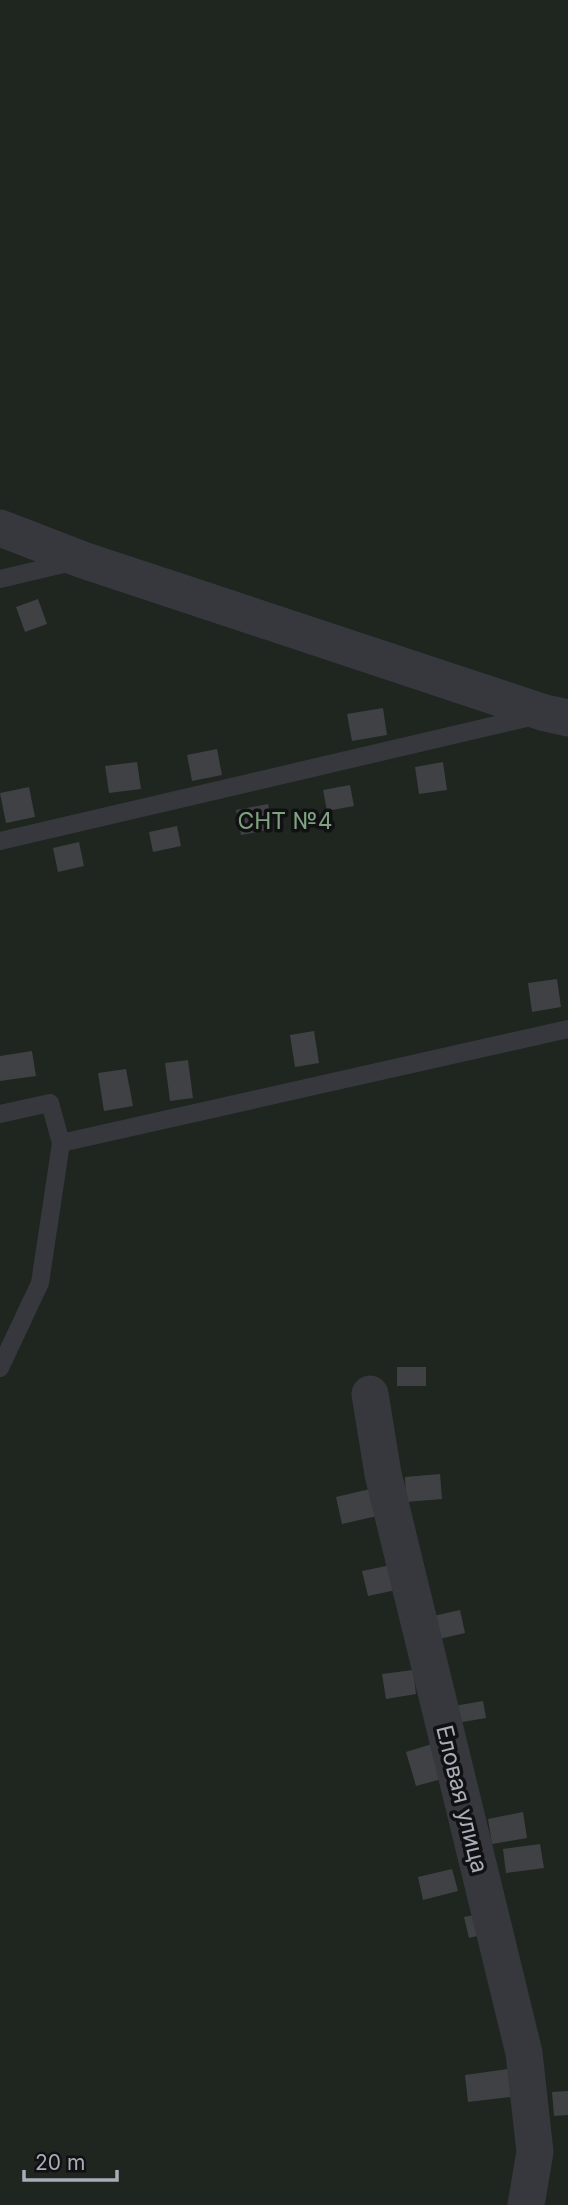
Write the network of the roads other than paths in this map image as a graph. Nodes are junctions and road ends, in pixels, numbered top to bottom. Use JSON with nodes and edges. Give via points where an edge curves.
{"nodes":[{"id":1,"x":0,"y":528,"type":"edge"},
{"id":2,"x":83,"y":560,"type":"junction"},
{"id":3,"x":0,"y":579,"type":"edge"},
{"id":4,"x":556,"y":716,"type":"edge"},
{"id":5,"x":0,"y":841,"type":"edge"},
{"id":6,"x":568,"y":1029,"type":"edge"},
{"id":7,"x":0,"y":1114,"type":"edge"},
{"id":8,"x":61,"y":1143,"type":"junction"},
{"id":9,"x":0,"y":1368,"type":"edge"},
{"id":10,"x":370,"y":1394,"type":"dead end"},
{"id":11,"x":526,"y":2205,"type":"edge"}],
"edges":[{"from":1,"to":2,"type":"street"},
{"from":2,"to":3,"type":"lane"},
{"from":2,"to":4,"type":"street"},
{"from":4,"to":5,"type":"lane"},
{"from":6,"to":8,"type":"lane"},
{"from":7,"to":8,"type":"lane","via":[[50,1103]]},
{"from":8,"to":9,"type":"lane","via":[[40,1283]]},
{"from":10,"to":11,"type":"street","name":"Еловая улица","via":[[383,1474],[524,2053],[535,2152]]}]}
